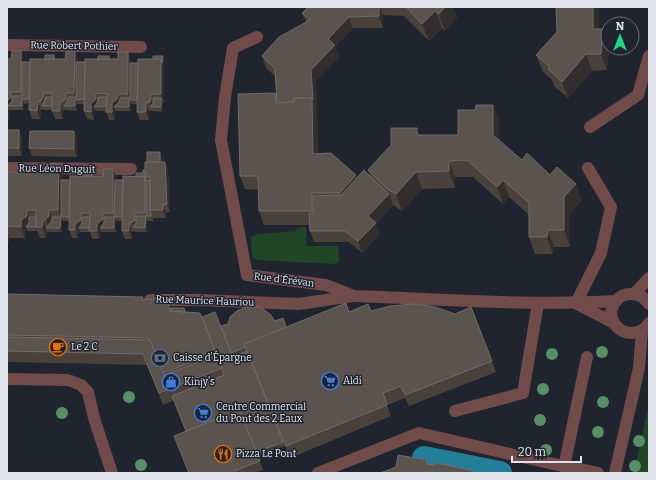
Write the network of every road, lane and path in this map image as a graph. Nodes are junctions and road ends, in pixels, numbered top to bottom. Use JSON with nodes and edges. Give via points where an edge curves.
{"nodes":[{"id":1,"x":257,"y":37,"type":"dead end"},
{"id":2,"x":7,"y":45,"type":"edge"},
{"id":3,"x":141,"y":47,"type":"dead end"},
{"id":4,"x":649,"y":56,"type":"edge"},
{"id":5,"x":590,"y":127,"type":"dead end"},
{"id":6,"x":7,"y":168,"type":"edge"},
{"id":7,"x":588,"y":168,"type":"dead end"},
{"id":8,"x":131,"y":169,"type":"dead end"},
{"id":9,"x":649,"y":278,"type":"edge"},
{"id":10,"x":634,"y":294,"type":"junction"},
{"id":11,"x":354,"y":296,"type":"junction"},
{"id":12,"x":142,"y":300,"type":"edge"},
{"id":13,"x":616,"y":301,"type":"junction"},
{"id":14,"x":538,"y":303,"type":"junction"},
{"id":15,"x":576,"y":303,"type":"junction"},
{"id":16,"x":649,"y":304,"type":"edge"},
{"id":17,"x":614,"y":323,"type":"junction"},
{"id":18,"x":645,"y":327,"type":"edge"},
{"id":19,"x":627,"y":333,"type":"junction"},
{"id":20,"x":587,"y":357,"type":"dead end"},
{"id":21,"x":639,"y":368,"type":"junction"},
{"id":22,"x":7,"y":379,"type":"edge"},
{"id":23,"x":455,"y":411,"type":"dead end"},
{"id":24,"x":564,"y":466,"type":"junction"},
{"id":25,"x":342,"y":468,"type":"edge"},
{"id":26,"x":112,"y":473,"type":"edge"},
{"id":27,"x":318,"y":473,"type":"edge"},
{"id":28,"x":598,"y":473,"type":"edge"},
{"id":29,"x":615,"y":473,"type":"edge"}],
"edges":[{"from":1,"to":11,"type":"street","name":"Rue d'Érévan","via":[[233,48],[221,140],[247,275],[326,285]]},
{"from":2,"to":3,"type":"street","name":"Rue Robert Pothier"},
{"from":4,"to":5,"type":"street","via":[[638,95]]},
{"from":6,"to":8,"type":"street","name":"Rue Léon Duguit"},
{"from":7,"to":15,"type":"street","via":[[611,207],[601,253]]},
{"from":9,"to":10,"type":"street"},
{"from":10,"to":13,"type":"street","name":"Rue d'Érévan","via":[[621,296]]},
{"from":10,"to":16,"type":"street"},
{"from":11,"to":12,"type":"street","name":"Rue Maurice Hauriou","via":[[299,304]]},
{"from":11,"to":14,"type":"street","name":"Rue d'Érévan"},
{"from":13,"to":15,"type":"street","name":"Rue d'Érévan"},
{"from":13,"to":17,"type":"street","via":[[611,316]]},
{"from":14,"to":15,"type":"street","name":"Rue d'Érévan"},
{"from":14,"to":23,"type":"street","via":[[523,393]]},
{"from":15,"to":17,"type":"street","name":"Rue d'Érévan"},
{"from":17,"to":19,"type":"street","name":"Rue d'Érévan","via":[[617,328]]},
{"from":18,"to":19,"type":"street","via":[[634,333]]},
{"from":18,"to":21,"type":"street"},
{"from":19,"to":21,"type":"street"},
{"from":20,"to":24,"type":"street"},
{"from":21,"to":29,"type":"street"},
{"from":22,"to":26,"type":"street","via":[[68,380],[81,385],[88,392]]},
{"from":24,"to":25,"type":"street","via":[[418,433]]},
{"from":24,"to":28,"type":"street"},
{"from":25,"to":27,"type":"street"}]}
